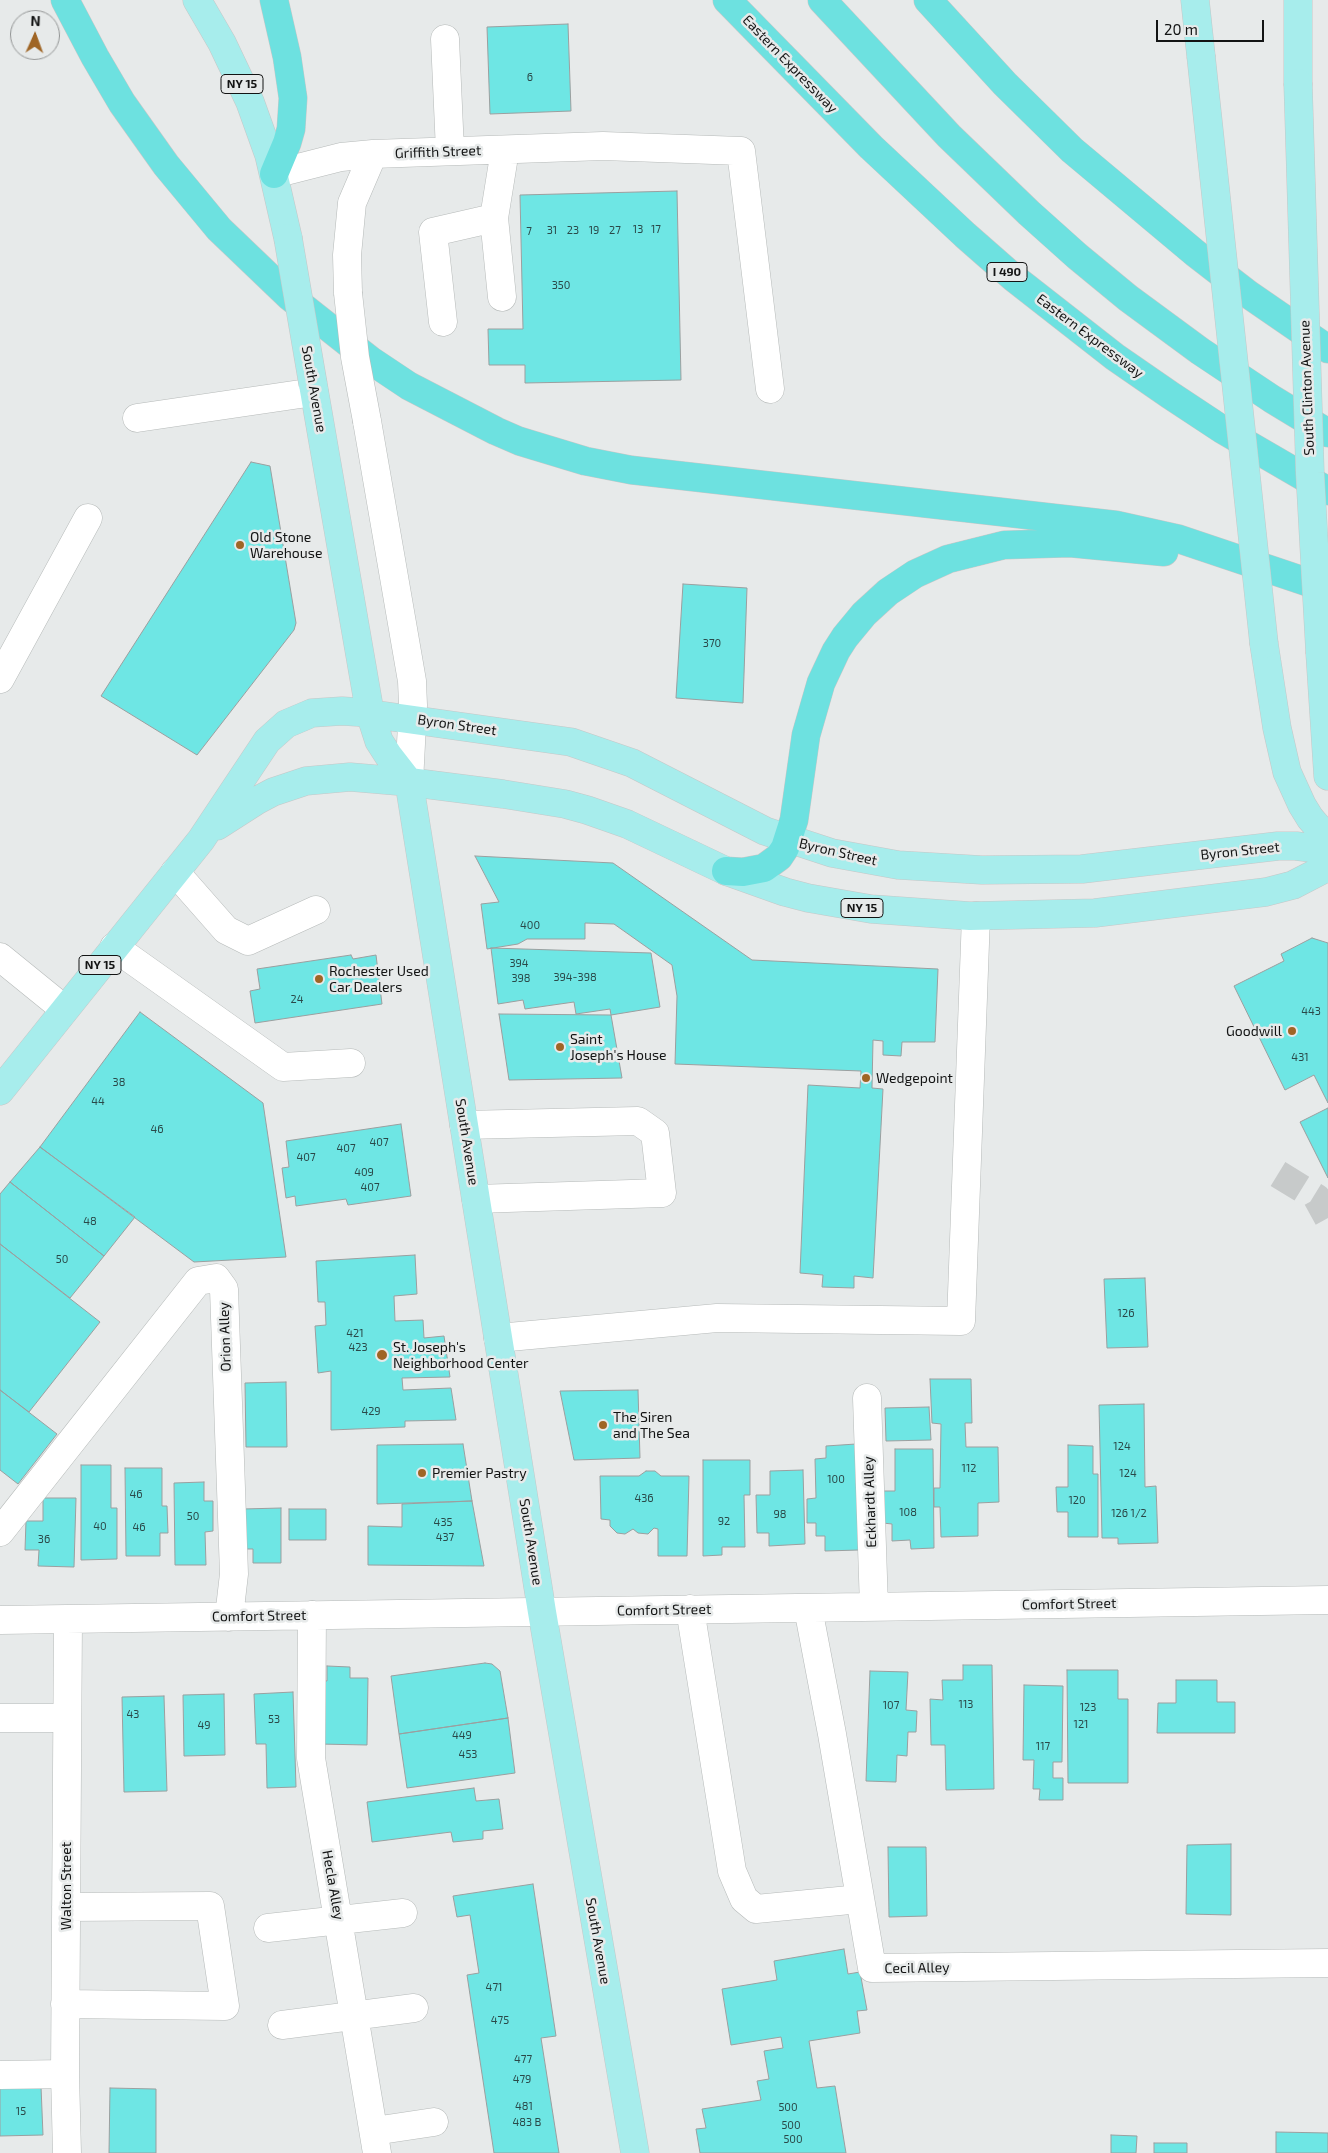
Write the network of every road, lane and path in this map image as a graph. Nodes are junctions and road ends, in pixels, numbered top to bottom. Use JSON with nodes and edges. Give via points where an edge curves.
{"nodes":[{"id":1,"x":65,"y":0,"type":"edge"},
{"id":2,"x":197,"y":0,"type":"edge"},
{"id":3,"x":274,"y":0,"type":"edge"},
{"id":4,"x":728,"y":0,"type":"edge"},
{"id":5,"x":822,"y":0,"type":"edge"},
{"id":6,"x":928,"y":0,"type":"edge"},
{"id":7,"x":1195,"y":0,"type":"edge"},
{"id":8,"x":1298,"y":0,"type":"edge"},
{"id":9,"x":445,"y":39,"type":"dead end"},
{"id":10,"x":505,"y":150,"type":"junction"},
{"id":11,"x":450,"y":151,"type":"junction"},
{"id":12,"x":373,"y":154,"type":"junction"},
{"id":13,"x":274,"y":174,"type":"junction"},
{"id":14,"x":494,"y":218,"type":"junction"},
{"id":15,"x":502,"y":297,"type":"dead end"},
{"id":16,"x":443,"y":322,"type":"dead end"},
{"id":17,"x":1328,"y":349,"type":"edge"},
{"id":18,"x":314,"y":388,"type":"junction"},
{"id":19,"x":770,"y":389,"type":"dead end"},
{"id":20,"x":137,"y":418,"type":"dead end"},
{"id":21,"x":1328,"y":433,"type":"edge"},
{"id":22,"x":1328,"y":491,"type":"edge"},
{"id":23,"x":88,"y":518,"type":"dead end"},
{"id":24,"x":1276,"y":571,"type":"junction"},
{"id":25,"x":1328,"y":589,"type":"edge"},
{"id":26,"x":0,"y":679,"type":"edge"},
{"id":27,"x":1326,"y":694,"type":"edge"},
{"id":28,"x":370,"y":714,"type":"junction"},
{"id":29,"x":413,"y":719,"type":"junction"},
{"id":30,"x":1328,"y":776,"type":"edge"},
{"id":31,"x":409,"y":782,"type":"junction"},
{"id":32,"x":788,"y":839,"type":"junction"},
{"id":33,"x":1328,"y":839,"type":"edge"},
{"id":34,"x":201,"y":840,"type":"junction"},
{"id":35,"x":1328,"y":850,"type":"edge"},
{"id":36,"x":1328,"y":867,"type":"edge"},
{"id":37,"x":726,"y":871,"type":"junction"},
{"id":38,"x":175,"y":872,"type":"junction"},
{"id":39,"x":316,"y":910,"type":"dead end"},
{"id":40,"x":976,"y":916,"type":"junction"},
{"id":41,"x":114,"y":948,"type":"junction"},
{"id":42,"x":0,"y":957,"type":"edge"},
{"id":43,"x":64,"y":1009,"type":"junction"},
{"id":44,"x":351,"y":1063,"type":"dead end"},
{"id":45,"x":0,"y":1091,"type":"edge"},
{"id":46,"x":464,"y":1125,"type":"junction"},
{"id":47,"x":476,"y":1199,"type":"junction"},
{"id":48,"x":498,"y":1338,"type":"junction"},
{"id":49,"x":867,"y":1398,"type":"dead end"},
{"id":50,"x":0,"y":1532,"type":"edge"},
{"id":51,"x":1328,"y":1600,"type":"edge"},
{"id":52,"x":874,"y":1607,"type":"junction"},
{"id":53,"x":808,"y":1608,"type":"junction"},
{"id":54,"x":690,"y":1610,"type":"junction"},
{"id":55,"x":542,"y":1612,"type":"junction"},
{"id":56,"x":312,"y":1615,"type":"junction"},
{"id":57,"x":229,"y":1617,"type":"junction"},
{"id":58,"x":68,"y":1619,"type":"junction"},
{"id":59,"x":0,"y":1620,"type":"edge"},
{"id":60,"x":0,"y":1718,"type":"edge"},
{"id":61,"x":67,"y":1718,"type":"junction"},
{"id":62,"x":860,"y":1899,"type":"junction"},
{"id":63,"x":66,"y":1907,"type":"junction"},
{"id":64,"x":403,"y":1913,"type":"dead end"},
{"id":65,"x":339,"y":1920,"type":"junction"},
{"id":66,"x":268,"y":1928,"type":"dead end"},
{"id":67,"x":1328,"y":1963,"type":"edge"},
{"id":68,"x":66,"y":2004,"type":"junction"},
{"id":69,"x":414,"y":2008,"type":"dead end"},
{"id":70,"x":354,"y":2016,"type":"junction"},
{"id":71,"x":282,"y":2024,"type":"dead end"},
{"id":72,"x":65,"y":2074,"type":"junction"},
{"id":73,"x":0,"y":2075,"type":"edge"},
{"id":74,"x":434,"y":2122,"type":"dead end"},
{"id":75,"x":375,"y":2142,"type":"edge"},
{"id":76,"x":67,"y":2153,"type":"edge"},
{"id":77,"x":635,"y":2153,"type":"edge"}],
"edges":[{"from":1,"to":24,"type":"highway","via":[[122,103],[166,165],[220,229],[290,296],[364,355],[409,386],[474,421],[519,441],[585,461],[631,470],[1096,522],[1179,539]]},
{"from":2,"to":13,"type":"main road","name":"South Avenue","number":"NY 15","via":[[245,89]]},
{"from":3,"to":13,"type":"highway","via":[[293,98],[287,143]]},
{"from":4,"to":22,"type":"highway","name":"Eastern Expressway","number":"I 490","via":[[871,147],[1021,284],[1170,395]]},
{"from":5,"to":21,"type":"highway","via":[[949,136],[1077,256],[1192,346]]},
{"from":6,"to":17,"type":"highway","via":[[1072,150],[1195,253]]},
{"from":7,"to":33,"type":"main road","bridge":true,"via":[[1264,644],[1277,728],[1287,772],[1302,805]]},
{"from":8,"to":27,"type":"main road","name":"South Clinton Avenue","bridge":true,"via":[[1310,473],[1320,652]]},
{"from":9,"to":11,"type":"street"},
{"from":10,"to":11,"type":"street","name":"Griffith Street"},
{"from":10,"to":14,"type":"street"},
{"from":10,"to":19,"type":"street","name":"Griffith Street","via":[[603,146],[740,151]]},
{"from":11,"to":12,"type":"street","name":"Griffith Street"},
{"from":12,"to":13,"type":"street","name":"Griffith Street","via":[[340,158]]},
{"from":12,"to":29,"type":"street","name":"South Avenue","bridge":true,"via":[[352,203],[347,255],[348,293],[354,349],[411,667]]},
{"from":13,"to":18,"type":"main road","name":"South Avenue","number":"NY 15","bridge":true},
{"from":14,"to":15,"type":"street"},
{"from":14,"to":16,"type":"street","via":[[433,232]]},
{"from":18,"to":20,"type":"street"},
{"from":18,"to":28,"type":"main road","name":"South Avenue","number":"NY 15"},
{"from":23,"to":26,"type":"street"},
{"from":24,"to":25,"type":"highway"},
{"from":24,"to":32,"type":"highway","via":[[1186,554],[1045,542],[1004,545],[971,552],[914,574],[864,614],[836,650],[828,666],[808,726],[798,803]]},
{"from":27,"to":30,"type":"main road","name":"South Clinton Avenue"},
{"from":28,"to":29,"type":"main road","name":"Byron Street"},
{"from":28,"to":31,"type":"main road","name":"South Avenue","via":[[388,755]]},
{"from":28,"to":34,"type":"main road","number":"NY 15","via":[[342,711],[312,713],[281,728],[267,741]]},
{"from":29,"to":31,"type":"street","name":"South Avenue"},
{"from":29,"to":32,"type":"main road","name":"Byron Street","via":[[551,738],[590,747],[632,763],[743,821]]},
{"from":31,"to":34,"type":"main road","number":"NY 15","via":[[336,777],[306,782],[273,792],[240,810]]},
{"from":31,"to":37,"type":"main road","number":"NY 15","via":[[572,806],[627,824]]},
{"from":31,"to":46,"type":"main road","name":"South Avenue"},
{"from":32,"to":35,"type":"main road","name":"Byron Street","via":[[832,854],[876,862],[982,870],[1114,866],[1278,846]]},
{"from":32,"to":37,"type":"highway","via":[[779,857],[764,868]]},
{"from":34,"to":38,"type":"main road","number":"NY 15"},
{"from":36,"to":40,"type":"main road","number":"NY 15","via":[[1294,885],[1266,892],[1095,913]]},
{"from":37,"to":40,"type":"main road","number":"NY 15","via":[[785,892],[837,904]]},
{"from":38,"to":39,"type":"street","via":[[226,930],[248,941]]},
{"from":38,"to":41,"type":"main road","number":"NY 15"},
{"from":40,"to":48,"type":"street","via":[[961,1321],[717,1318]]},
{"from":41,"to":43,"type":"main road","number":"NY 15"},
{"from":41,"to":44,"type":"street","via":[[283,1067]]},
{"from":42,"to":43,"type":"street"},
{"from":43,"to":45,"type":"main road","number":"NY 15"},
{"from":46,"to":47,"type":"main road","name":"South Avenue"},
{"from":46,"to":47,"type":"street","via":[[638,1121],[655,1133],[662,1193]]},
{"from":47,"to":48,"type":"main road","name":"South Avenue"},
{"from":48,"to":55,"type":"main road","name":"South Avenue"},
{"from":49,"to":52,"type":"street","name":"Eckhardt Alley"},
{"from":50,"to":57,"type":"street","name":"Orion Alley","via":[[198,1281],[216,1278],[224,1289],[234,1574]]},
{"from":51,"to":52,"type":"street","name":"Comfort Street"},
{"from":52,"to":53,"type":"street","name":"Comfort Street"},
{"from":53,"to":54,"type":"street","name":"Comfort Street"},
{"from":53,"to":62,"type":"street","name":"Cecil Alley"},
{"from":54,"to":55,"type":"street","name":"Comfort Street"},
{"from":54,"to":62,"type":"street","via":[[732,1870],[744,1899],[756,1910]]},
{"from":55,"to":56,"type":"street","name":"Comfort Street"},
{"from":55,"to":77,"type":"main road","name":"South Avenue"},
{"from":56,"to":57,"type":"street","name":"Comfort Street"},
{"from":56,"to":65,"type":"street","name":"Hecla Alley","via":[[311,1758]]},
{"from":57,"to":58,"type":"street","name":"Comfort Street"},
{"from":58,"to":59,"type":"street","name":"Comfort Street"},
{"from":58,"to":61,"type":"street","name":"Walton Street"},
{"from":60,"to":61,"type":"street"},
{"from":61,"to":63,"type":"street","name":"Walton Street"},
{"from":62,"to":67,"type":"street","name":"Cecil Alley","via":[[872,1968]]},
{"from":63,"to":68,"type":"street","name":"Walton Street"},
{"from":63,"to":68,"type":"street","via":[[210,1906],[225,2006]]},
{"from":64,"to":65,"type":"street"},
{"from":65,"to":66,"type":"street"},
{"from":65,"to":70,"type":"street","name":"Hecla Alley"},
{"from":68,"to":72,"type":"street","name":"Walton Street"},
{"from":69,"to":70,"type":"street"},
{"from":70,"to":71,"type":"street"},
{"from":70,"to":75,"type":"street","name":"Hecla Alley"},
{"from":72,"to":73,"type":"street"},
{"from":72,"to":76,"type":"street","name":"Walton Street"},
{"from":74,"to":75,"type":"street"}]}
